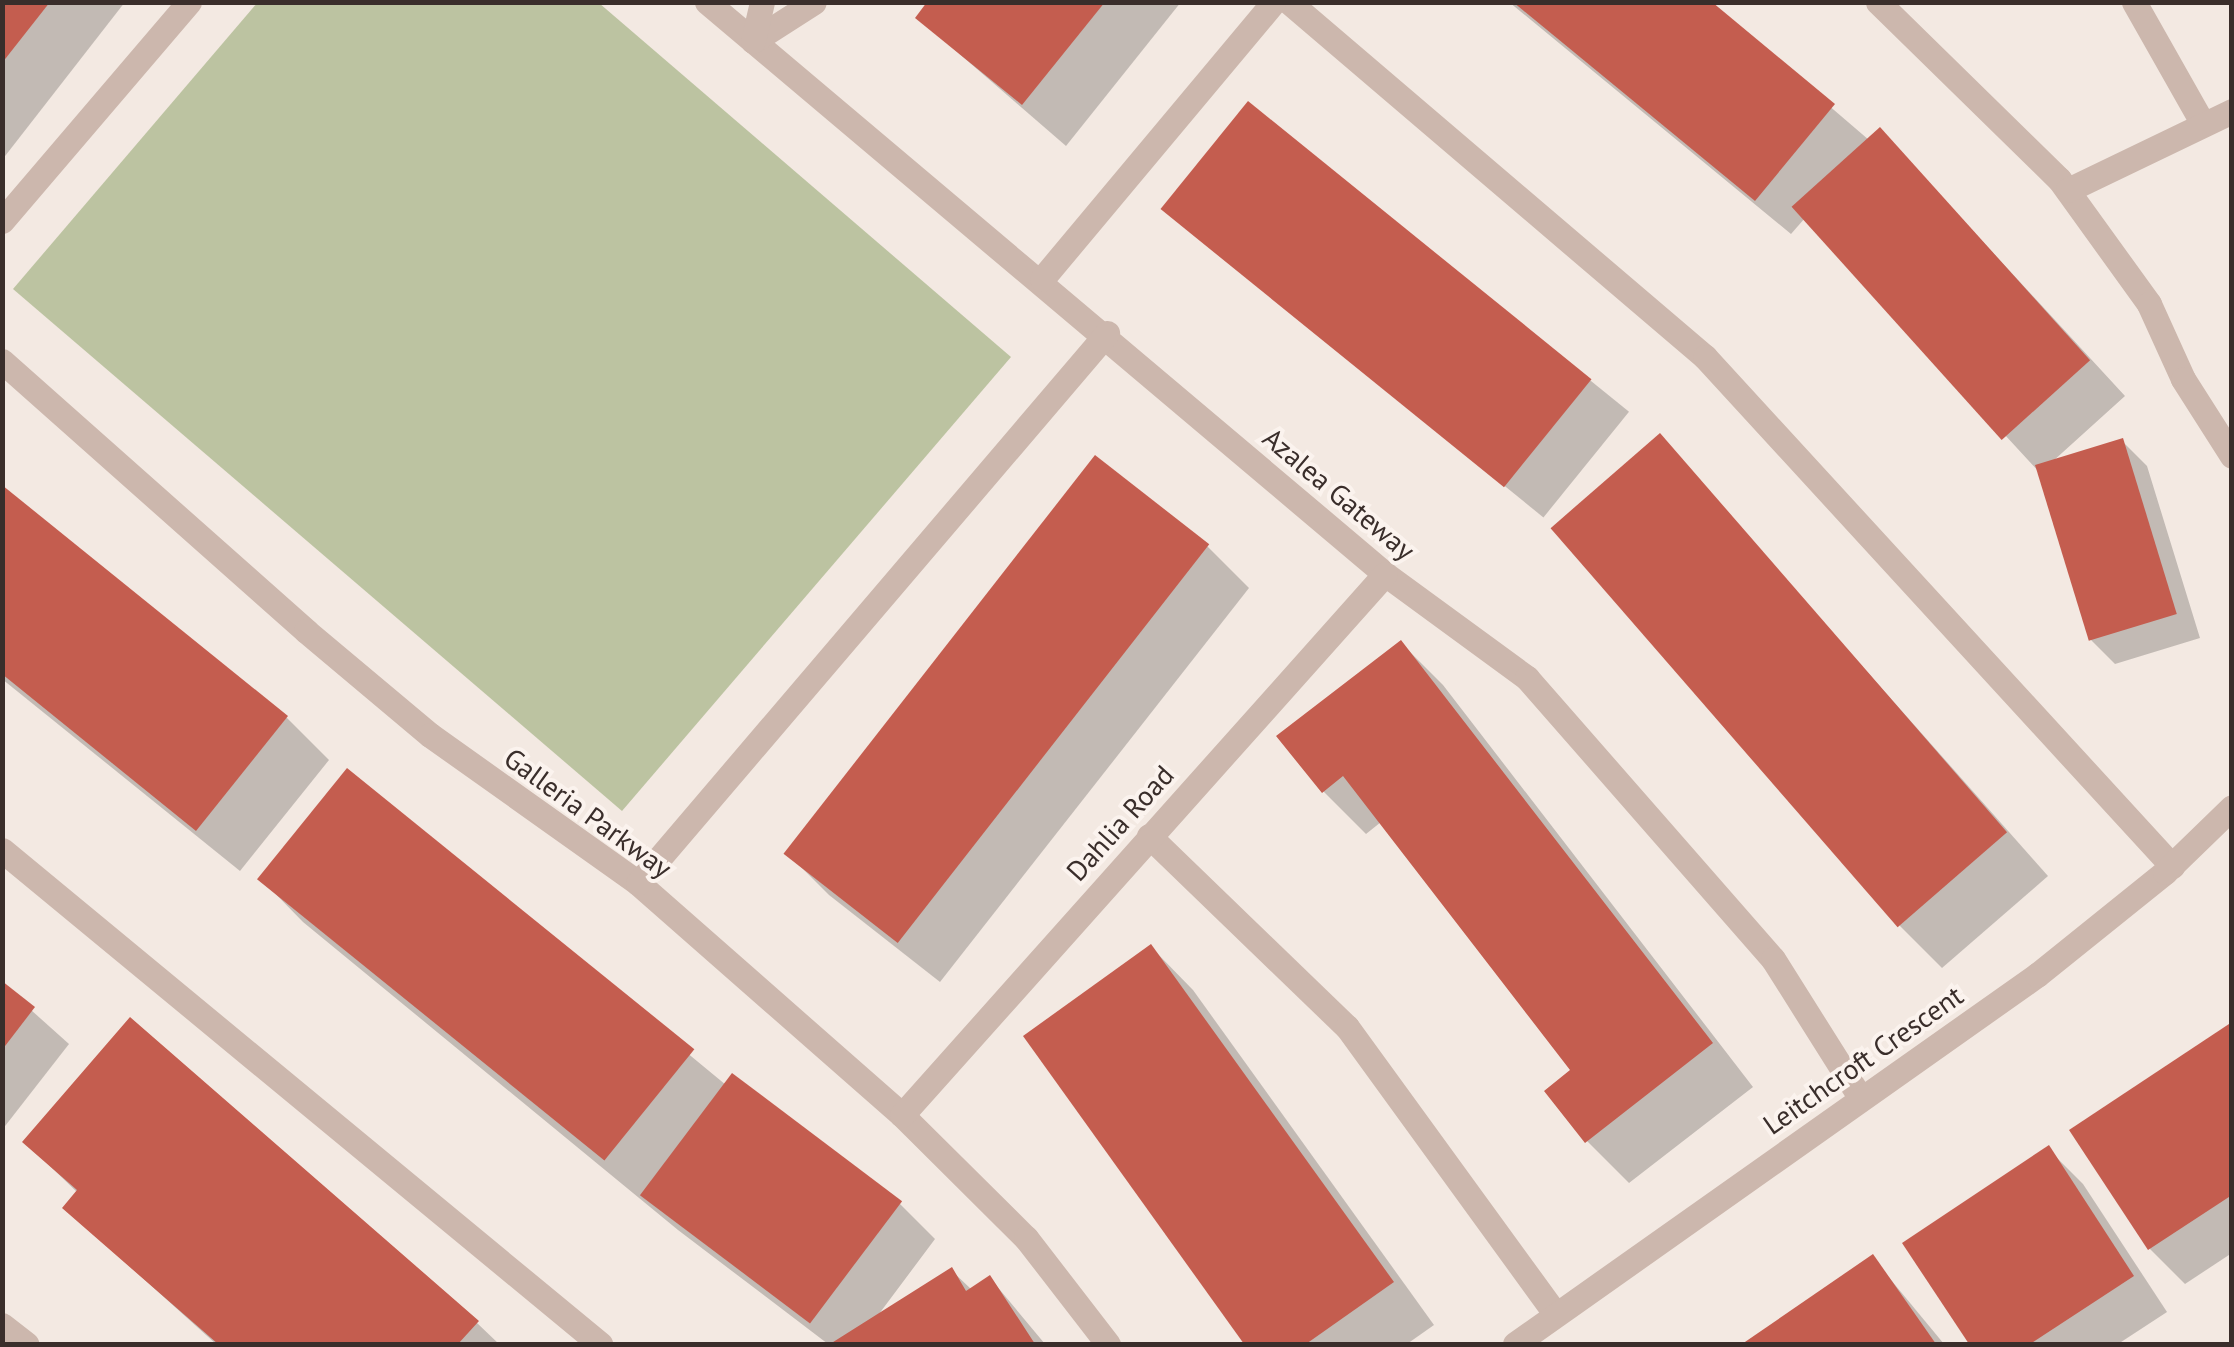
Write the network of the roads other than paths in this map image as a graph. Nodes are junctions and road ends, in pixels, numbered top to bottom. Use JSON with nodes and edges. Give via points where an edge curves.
{"nodes":[{"id":1,"x":189,"y":2,"type":"edge"},
{"id":2,"x":707,"y":2,"type":"edge"},
{"id":3,"x":762,"y":2,"type":"edge"},
{"id":4,"x":814,"y":2,"type":"edge"},
{"id":5,"x":1274,"y":2,"type":"edge"},
{"id":6,"x":1288,"y":2,"type":"edge"},
{"id":7,"x":1878,"y":2,"type":"edge"},
{"id":8,"x":2134,"y":2,"type":"edge"},
{"id":9,"x":753,"y":41,"type":"junction"},
{"id":10,"x":2232,"y":110,"type":"edge"},
{"id":11,"x":2202,"y":122,"type":"junction"},
{"id":12,"x":2068,"y":190,"type":"junction"},
{"id":13,"x":2,"y":221,"type":"edge"},
{"id":14,"x":1042,"y":279,"type":"junction"},
{"id":15,"x":1107,"y":334,"type":"junction"},
{"id":16,"x":2,"y":361,"type":"edge"},
{"id":17,"x":2232,"y":456,"type":"edge"},
{"id":18,"x":1385,"y":574,"type":"junction"},
{"id":19,"x":2232,"y":806,"type":"edge"},
{"id":20,"x":1149,"y":836,"type":"junction"},
{"id":21,"x":2,"y":850,"type":"edge"},
{"id":22,"x":2172,"y":866,"type":"junction"},
{"id":23,"x":638,"y":883,"type":"junction"},
{"id":24,"x":1860,"y":1097,"type":"junction"},
{"id":25,"x":902,"y":1115,"type":"junction"},
{"id":26,"x":1555,"y":1313,"type":"junction"},
{"id":27,"x":2,"y":1325,"type":"edge"},
{"id":28,"x":26,"y":1344,"type":"edge"},
{"id":29,"x":600,"y":1344,"type":"edge"},
{"id":30,"x":1108,"y":1344,"type":"edge"},
{"id":31,"x":1515,"y":1344,"type":"edge"}],
"edges":[{"from":1,"to":13,"type":"street"},
{"from":2,"to":9,"type":"street","name":"Azalea Gateway"},
{"from":3,"to":9,"type":"street"},
{"from":4,"to":9,"type":"street"},
{"from":5,"to":14,"type":"street"},
{"from":6,"to":22,"type":"street","via":[[1705,357]]},
{"from":7,"to":12,"type":"street"},
{"from":8,"to":11,"type":"street"},
{"from":9,"to":14,"type":"street","name":"Azalea Gateway"},
{"from":10,"to":11,"type":"street"},
{"from":11,"to":12,"type":"street"},
{"from":12,"to":17,"type":"street","via":[[2150,304],[2183,378]]},
{"from":14,"to":15,"type":"street","name":"Azalea Gateway"},
{"from":15,"to":18,"type":"street","name":"Azalea Gateway"},
{"from":15,"to":23,"type":"street"},
{"from":16,"to":23,"type":"street","name":"Galleria Parkway","via":[[430,735]]},
{"from":18,"to":20,"type":"street","name":"Dahlia Road"},
{"from":18,"to":24,"type":"street","name":"Azalea Gateway","via":[[1527,678],[1773,959]]},
{"from":19,"to":22,"type":"street","name":"Leitchcroft Crescent"},
{"from":20,"to":25,"type":"street","name":"Dahlia Road"},
{"from":20,"to":26,"type":"street","via":[[1347,1026]]},
{"from":21,"to":29,"type":"street"},
{"from":22,"to":24,"type":"street","name":"Leitchcroft Crescent","via":[[2037,976]]},
{"from":23,"to":25,"type":"street","name":"Galleria Parkway"},
{"from":24,"to":26,"type":"street","name":"Leitchcroft Crescent"},
{"from":25,"to":30,"type":"street","name":"Galleria Parkway","via":[[1026,1238]]},
{"from":26,"to":31,"type":"street","name":"Leitchcroft Crescent"},
{"from":27,"to":28,"type":"street"}]}
